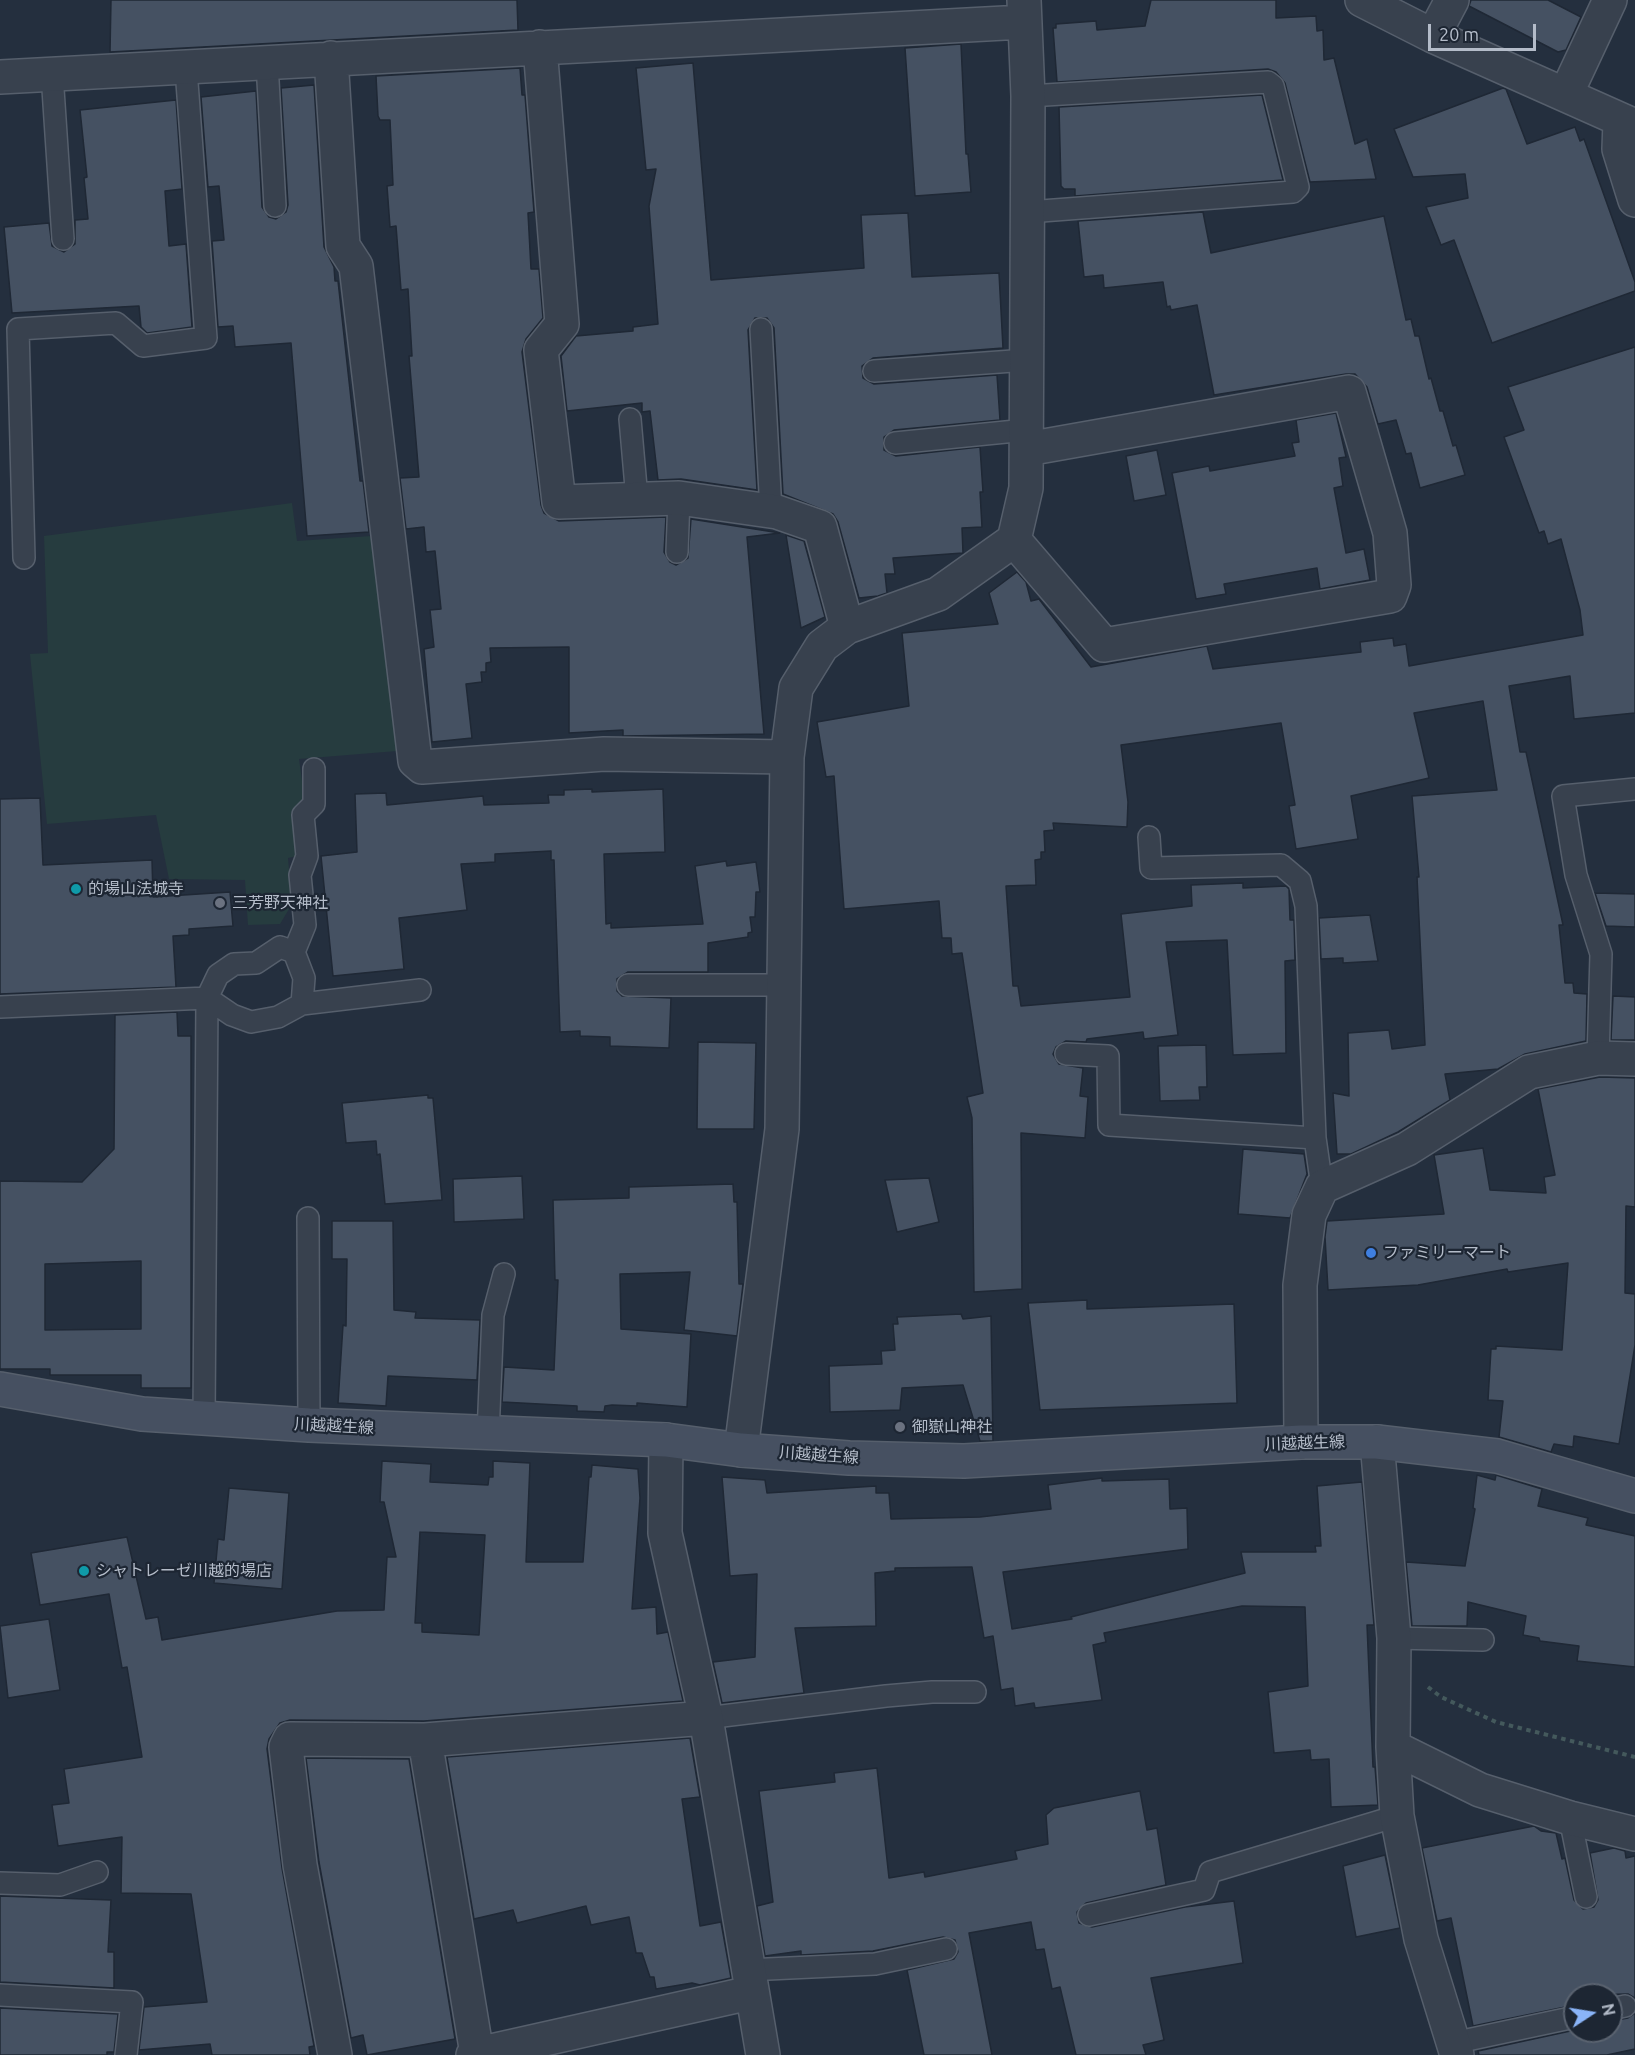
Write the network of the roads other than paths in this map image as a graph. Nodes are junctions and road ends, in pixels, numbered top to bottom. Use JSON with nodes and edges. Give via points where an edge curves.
{"nodes":[{"id":1,"x":1362,"y":0,"type":"edge"},
{"id":2,"x":1452,"y":0,"type":"edge"},
{"id":3,"x":1610,"y":0,"type":"edge"},
{"id":4,"x":1024,"y":11,"type":"edge"},
{"id":5,"x":1433,"y":36,"type":"junction"},
{"id":6,"x":540,"y":47,"type":"junction"},
{"id":7,"x":331,"y":58,"type":"junction"},
{"id":8,"x":267,"y":63,"type":"junction"},
{"id":9,"x":186,"y":69,"type":"junction"},
{"id":10,"x":52,"y":75,"type":"junction"},
{"id":11,"x":0,"y":77,"type":"edge"},
{"id":12,"x":1566,"y":94,"type":"junction"},
{"id":13,"x":1028,"y":96,"type":"junction"},
{"id":14,"x":1628,"y":124,"type":"edge"},
{"id":15,"x":1635,"y":200,"type":"edge"},
{"id":16,"x":275,"y":206,"type":"dead end"},
{"id":17,"x":1028,"y":212,"type":"junction"},
{"id":18,"x":63,"y":239,"type":"dead end"},
{"id":19,"x":761,"y":329,"type":"dead end"},
{"id":20,"x":1027,"y":360,"type":"junction"},
{"id":21,"x":874,"y":371,"type":"dead end"},
{"id":22,"x":630,"y":419,"type":"dead end"},
{"id":23,"x":1027,"y":440,"type":"junction"},
{"id":24,"x":895,"y":443,"type":"dead end"},
{"id":25,"x":679,"y":498,"type":"junction"},
{"id":26,"x":637,"y":499,"type":"junction"},
{"id":27,"x":771,"y":511,"type":"junction"},
{"id":28,"x":1014,"y":540,"type":"junction"},
{"id":29,"x":677,"y":552,"type":"dead end"},
{"id":30,"x":24,"y":558,"type":"dead end"},
{"id":31,"x":848,"y":627,"type":"junction"},
{"id":32,"x":787,"y":757,"type":"junction"},
{"id":33,"x":315,"y":769,"type":"dead end"},
{"id":34,"x":1635,"y":789,"type":"edge"},
{"id":35,"x":1149,"y":837,"type":"dead end"},
{"id":36,"x":294,"y":952,"type":"junction"},
{"id":37,"x":628,"y":985,"type":"dead end"},
{"id":38,"x":783,"y":985,"type":"junction"},
{"id":39,"x":420,"y":990,"type":"dead end"},
{"id":40,"x":207,"y":998,"type":"junction"},
{"id":41,"x":302,"y":1004,"type":"junction"},
{"id":42,"x":0,"y":1007,"type":"edge"},
{"id":43,"x":1066,"y":1054,"type":"dead end"},
{"id":44,"x":1598,"y":1058,"type":"junction"},
{"id":45,"x":1635,"y":1059,"type":"edge"},
{"id":46,"x":1315,"y":1138,"type":"junction"},
{"id":47,"x":1322,"y":1187,"type":"junction"},
{"id":48,"x":308,"y":1218,"type":"dead end"},
{"id":49,"x":504,"y":1274,"type":"dead end"},
{"id":50,"x":0,"y":1389,"type":"edge"},
{"id":51,"x":204,"y":1419,"type":"junction"},
{"id":52,"x":309,"y":1425,"type":"junction"},
{"id":53,"x":488,"y":1434,"type":"junction"},
{"id":54,"x":666,"y":1440,"type":"junction"},
{"id":55,"x":1301,"y":1442,"type":"junction"},
{"id":56,"x":1377,"y":1442,"type":"junction"},
{"id":57,"x":741,"y":1450,"type":"junction"},
{"id":58,"x":1635,"y":1496,"type":"edge"},
{"id":59,"x":1483,"y":1640,"type":"dead end"},
{"id":60,"x":1394,"y":1650,"type":"junction"},
{"id":61,"x":975,"y":1692,"type":"dead end"},
{"id":62,"x":706,"y":1718,"type":"junction"},
{"id":63,"x":425,"y":1740,"type":"junction"},
{"id":64,"x":1393,"y":1746,"type":"junction"},
{"id":65,"x":1397,"y":1816,"type":"junction"},
{"id":66,"x":1570,"y":1818,"type":"junction"},
{"id":67,"x":1635,"y":1834,"type":"edge"},
{"id":68,"x":97,"y":1872,"type":"dead end"},
{"id":69,"x":0,"y":1882,"type":"edge"},
{"id":70,"x":1586,"y":1897,"type":"dead end"},
{"id":71,"x":1089,"y":1915,"type":"dead end"},
{"id":72,"x":946,"y":1949,"type":"dead end"},
{"id":73,"x":749,"y":1981,"type":"junction"},
{"id":74,"x":0,"y":1995,"type":"edge"},
{"id":75,"x":1563,"y":2019,"type":"edge"},
{"id":76,"x":1455,"y":2049,"type":"edge"},
{"id":77,"x":126,"y":2055,"type":"edge"},
{"id":78,"x":335,"y":2055,"type":"edge"},
{"id":79,"x":475,"y":2055,"type":"edge"},
{"id":80,"x":763,"y":2055,"type":"edge"}],
"edges":[{"from":1,"to":5,"type":"street"},
{"from":2,"to":5,"type":"street"},
{"from":3,"to":12,"type":"street"},
{"from":4,"to":6,"type":"street"},
{"from":4,"to":13,"type":"street"},
{"from":5,"to":12,"type":"street"},
{"from":6,"to":7,"type":"street"},
{"from":6,"to":26,"type":"street","via":[[562,324],[541,350],[559,502]]},
{"from":7,"to":8,"type":"street"},
{"from":7,"to":32,"type":"street","via":[[343,246],[356,266],[415,761],[422,767],[604,754]]},
{"from":8,"to":9,"type":"street"},
{"from":8,"to":16,"type":"lane"},
{"from":9,"to":10,"type":"street"},
{"from":9,"to":30,"type":"lane","via":[[206,338],[143,346],[116,322],[18,329]]},
{"from":10,"to":11,"type":"street"},
{"from":10,"to":18,"type":"lane"},
{"from":12,"to":14,"type":"street"},
{"from":13,"to":17,"type":"street"},
{"from":13,"to":17,"type":"lane","via":[[1268,82],[1273,86],[1298,187],[1293,192]]},
{"from":14,"to":15,"type":"street","via":[[1619,150]]},
{"from":17,"to":20,"type":"street"},
{"from":19,"to":27,"type":"lane"},
{"from":20,"to":21,"type":"lane"},
{"from":20,"to":23,"type":"street"},
{"from":22,"to":26,"type":"lane"},
{"from":23,"to":24,"type":"lane"},
{"from":23,"to":28,"type":"street","via":[[1026,488]]},
{"from":23,"to":28,"type":"street","via":[[1349,392],[1390,533],[1394,585],[1390,596],[1104,645]]},
{"from":25,"to":26,"type":"street"},
{"from":25,"to":27,"type":"street"},
{"from":25,"to":29,"type":"lane"},
{"from":27,"to":31,"type":"street","via":[[820,527]]},
{"from":28,"to":31,"type":"street","via":[[938,594]]},
{"from":31,"to":32,"type":"street","via":[[822,646],[796,688]]},
{"from":32,"to":38,"type":"street"},
{"from":33,"to":36,"type":"lane","via":[[314,804],[303,815],[307,856],[300,875],[305,925]]},
{"from":34,"to":44,"type":"lane","via":[[1563,796],[1576,875],[1601,954]]},
{"from":35,"to":46,"type":"lane","via":[[1151,868],[1281,864],[1300,881],[1306,906]]},
{"from":36,"to":40,"type":"lane","via":[[280,947],[256,963],[234,964],[218,975]]},
{"from":36,"to":41,"type":"lane","via":[[304,978]]},
{"from":37,"to":38,"type":"lane"},
{"from":38,"to":57,"type":"street","via":[[782,1129]]},
{"from":39,"to":41,"type":"lane"},
{"from":40,"to":41,"type":"lane","via":[[232,1016],[251,1022],[278,1017]]},
{"from":40,"to":42,"type":"lane"},
{"from":40,"to":51,"type":"lane"},
{"from":43,"to":46,"type":"lane","via":[[1108,1056],[1109,1125]]},
{"from":44,"to":45,"type":"street"},
{"from":44,"to":47,"type":"street","via":[[1529,1072],[1407,1149]]},
{"from":46,"to":47,"type":"lane"},
{"from":47,"to":55,"type":"street","via":[[1309,1215],[1300,1285]]},
{"from":48,"to":52,"type":"lane"},
{"from":49,"to":53,"type":"lane","via":[[493,1315]]},
{"from":50,"to":51,"type":"main road","name":"川越越生線","via":[[142,1414]]},
{"from":51,"to":52,"type":"main road","name":"川越越生線"},
{"from":52,"to":53,"type":"main road","name":"川越越生線"},
{"from":53,"to":54,"type":"main road","name":"川越越生線"},
{"from":54,"to":57,"type":"main road","name":"川越越生線"},
{"from":54,"to":62,"type":"street","via":[[665,1533]]},
{"from":55,"to":56,"type":"main road","name":"川越越生線"},
{"from":55,"to":57,"type":"main road","name":"川越越生線","via":[[964,1461]]},
{"from":56,"to":58,"type":"main road","name":"川越越生線","via":[[1497,1456]]},
{"from":56,"to":60,"type":"street"},
{"from":59,"to":60,"type":"lane"},
{"from":60,"to":64,"type":"street"},
{"from":61,"to":62,"type":"lane","via":[[886,1696]]},
{"from":62,"to":63,"type":"street"},
{"from":62,"to":73,"type":"street"},
{"from":63,"to":78,"type":"street","via":[[290,1739],[286,1747],[300,1865]]},
{"from":63,"to":79,"type":"street"},
{"from":64,"to":65,"type":"street"},
{"from":64,"to":66,"type":"street","via":[[1480,1790]]},
{"from":65,"to":71,"type":"lane","via":[[1210,1872],[1204,1890]]},
{"from":65,"to":76,"type":"street","via":[[1421,1939]]},
{"from":66,"to":67,"type":"street"},
{"from":66,"to":70,"type":"lane"},
{"from":68,"to":69,"type":"lane","via":[[60,1885]]},
{"from":72,"to":73,"type":"lane","via":[[875,1964]]},
{"from":73,"to":79,"type":"street"},
{"from":73,"to":80,"type":"street"},
{"from":74,"to":77,"type":"lane","via":[[132,2002]]},
{"from":75,"to":76,"type":"lane"}]}
